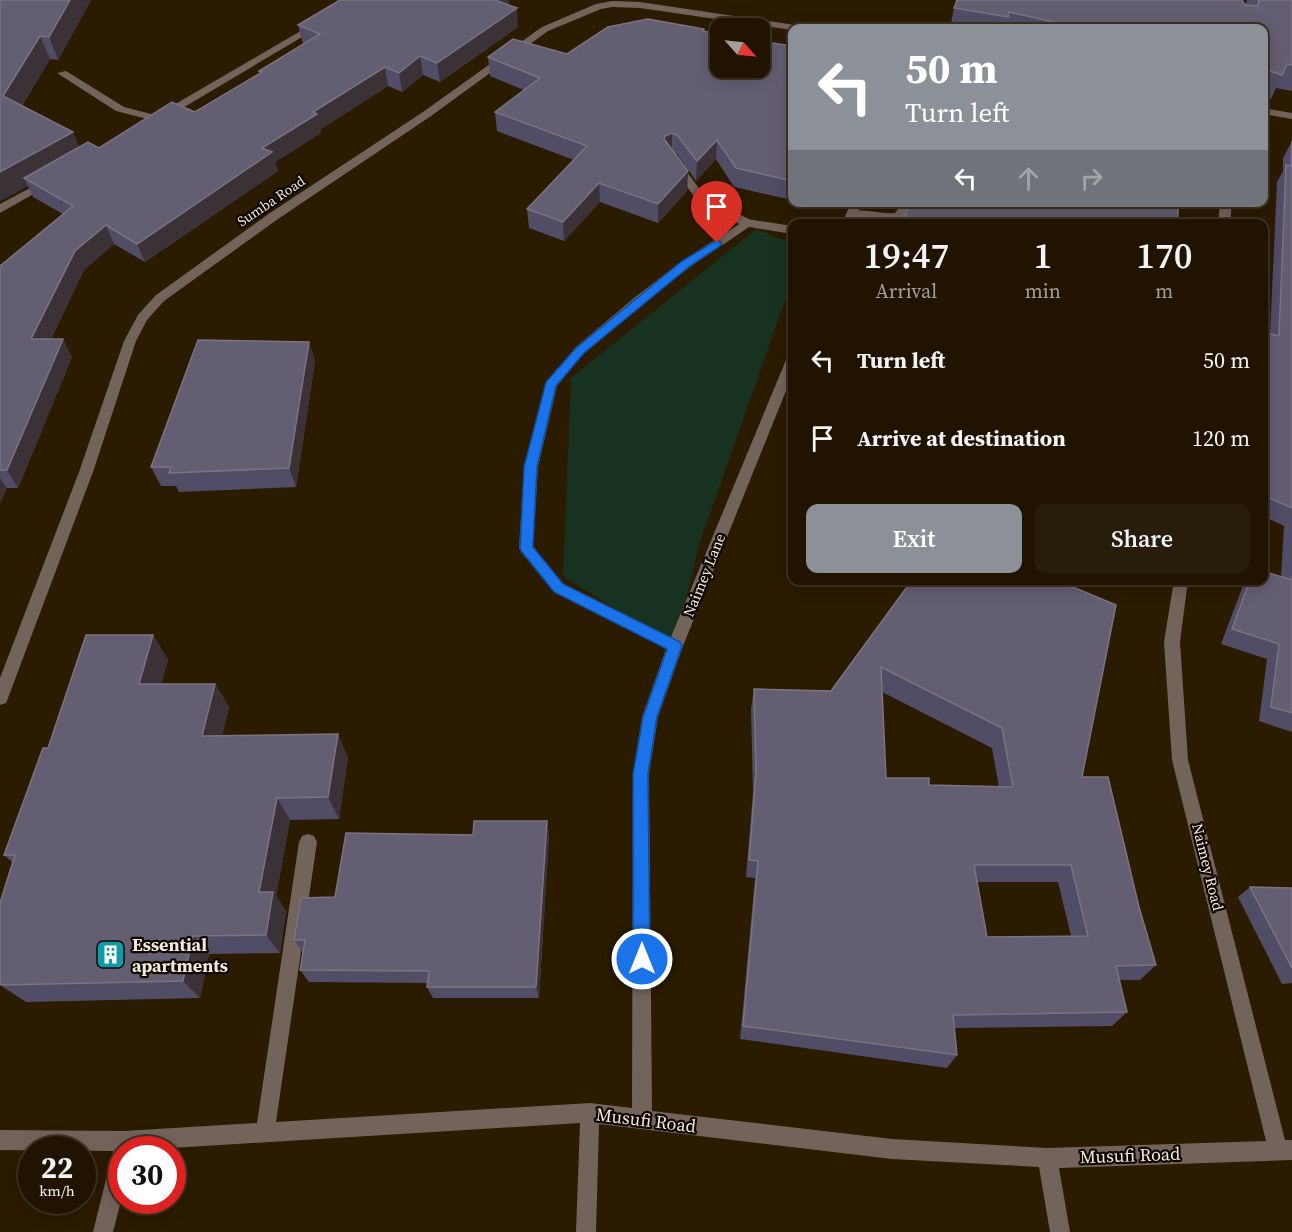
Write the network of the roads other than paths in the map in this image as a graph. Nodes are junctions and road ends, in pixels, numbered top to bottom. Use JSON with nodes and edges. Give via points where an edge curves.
{"nodes":[{"id":1,"x":624,"y":2,"type":"edge"},
{"id":2,"x":595,"y":3,"type":"edge"},
{"id":3,"x":327,"y":18,"type":"edge"},
{"id":4,"x":788,"y":27,"type":"edge"},
{"id":5,"x":62,"y":73,"type":"dead end"},
{"id":6,"x":1268,"y":112,"type":"edge"},
{"id":7,"x":1292,"y":116,"type":"edge"},
{"id":8,"x":159,"y":118,"type":"junction"},
{"id":9,"x":140,"y":129,"type":"edge"},
{"id":10,"x":671,"y":157,"type":"edge"},
{"id":11,"x":62,"y":173,"type":"edge"},
{"id":12,"x":905,"y":207,"type":"edge"},
{"id":13,"x":0,"y":209,"type":"edge"},
{"id":14,"x":853,"y":213,"type":"edge"},
{"id":15,"x":747,"y":223,"type":"junction"},
{"id":16,"x":788,"y":229,"type":"edge"},
{"id":17,"x":788,"y":370,"type":"edge"},
{"id":18,"x":1180,"y":585,"type":"edge"},
{"id":19,"x":675,"y":646,"type":"junction"},
{"id":20,"x":0,"y":698,"type":"edge"},
{"id":21,"x":308,"y":842,"type":"dead end"},
{"id":22,"x":590,"y":1113,"type":"junction"},
{"id":23,"x":642,"y":1120,"type":"junction"},
{"id":24,"x":265,"y":1132,"type":"junction"},
{"id":25,"x":0,"y":1140,"type":"edge"},
{"id":26,"x":186,"y":1141,"type":"edge"},
{"id":27,"x":108,"y":1147,"type":"edge"},
{"id":28,"x":1285,"y":1150,"type":"edge"},
{"id":29,"x":1047,"y":1158,"type":"junction"},
{"id":30,"x":108,"y":1211,"type":"edge"},
{"id":31,"x":103,"y":1232,"type":"edge"},
{"id":32,"x":586,"y":1232,"type":"edge"},
{"id":33,"x":1060,"y":1232,"type":"edge"}],
"edges":[{"from":1,"to":2,"type":"street","name":"Sumba Road"},
{"from":1,"to":4,"type":"street","name":"Sumba Road"},
{"from":2,"to":20,"type":"street","name":"Sumba Road","via":[[545,29],[187,277],[142,318],[114,382],[86,472]]},
{"from":3,"to":8,"type":"street"},
{"from":5,"to":8,"type":"street","via":[[120,109]]},
{"from":6,"to":7,"type":"street"},
{"from":8,"to":9,"type":"street"},
{"from":10,"to":15,"type":"street","via":[[702,200]]},
{"from":11,"to":13,"type":"street"},
{"from":12,"to":14,"type":"street","via":[[899,216],[886,218]]},
{"from":15,"to":16,"type":"street"},
{"from":15,"to":19,"type":"street","via":[[686,264],[580,351],[550,385],[531,467],[526,548],[559,588]]},
{"from":17,"to":19,"type":"street","name":"Naimey Lane"},
{"from":18,"to":28,"type":"street","name":"Naimey Road","via":[[1172,642],[1180,760]]},
{"from":19,"to":23,"type":"street","name":"Naimey Lane","via":[[650,717],[641,774]]},
{"from":21,"to":24,"type":"street"},
{"from":22,"to":23,"type":"street","name":"Musufi Road"},
{"from":22,"to":24,"type":"street","name":"Musufi Road"},
{"from":22,"to":32,"type":"street"},
{"from":23,"to":29,"type":"street","name":"Musufi Road","via":[[891,1149]]},
{"from":24,"to":26,"type":"street","name":"Musufi Road"},
{"from":25,"to":27,"type":"street","name":"Musufi Road"},
{"from":28,"to":29,"type":"street","name":"Musufi Road"},
{"from":29,"to":33,"type":"street"},
{"from":30,"to":31,"type":"street"}]}
